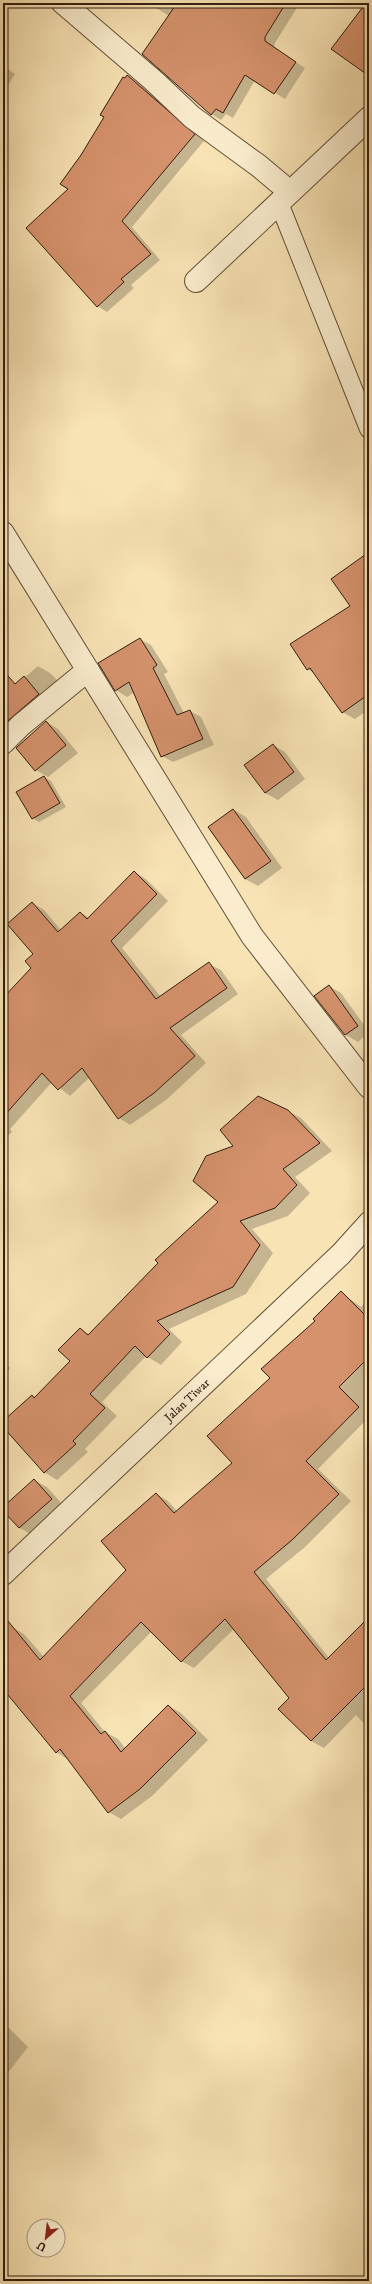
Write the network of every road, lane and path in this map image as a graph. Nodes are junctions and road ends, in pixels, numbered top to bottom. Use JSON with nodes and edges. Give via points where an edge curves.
{"nodes":[{"id":1,"x":63,"y":3,"type":"edge"},
{"id":2,"x":369,"y":118,"type":"edge"},
{"id":3,"x":285,"y":198,"type":"junction"},
{"id":4,"x":196,"y":281,"type":"dead end"},
{"id":5,"x":369,"y":429,"type":"edge"},
{"id":6,"x":3,"y":533,"type":"edge"},
{"id":7,"x":88,"y":670,"type":"junction"},
{"id":8,"x":3,"y":743,"type":"edge"},
{"id":9,"x":369,"y":1087,"type":"edge"},
{"id":10,"x":369,"y":1223,"type":"edge"},
{"id":11,"x":3,"y":1574,"type":"edge"}],
"edges":[{"from":1,"to":3,"type":"street","via":[[192,117],[259,166]]},
{"from":2,"to":3,"type":"street"},
{"from":3,"to":4,"type":"street"},
{"from":3,"to":5,"type":"lane"},
{"from":6,"to":7,"type":"street"},
{"from":7,"to":8,"type":"street"},
{"from":7,"to":9,"type":"street","via":[[252,936]]},
{"from":10,"to":11,"type":"street","name":"Jalan Tiwar","via":[[336,1259]]}]}
